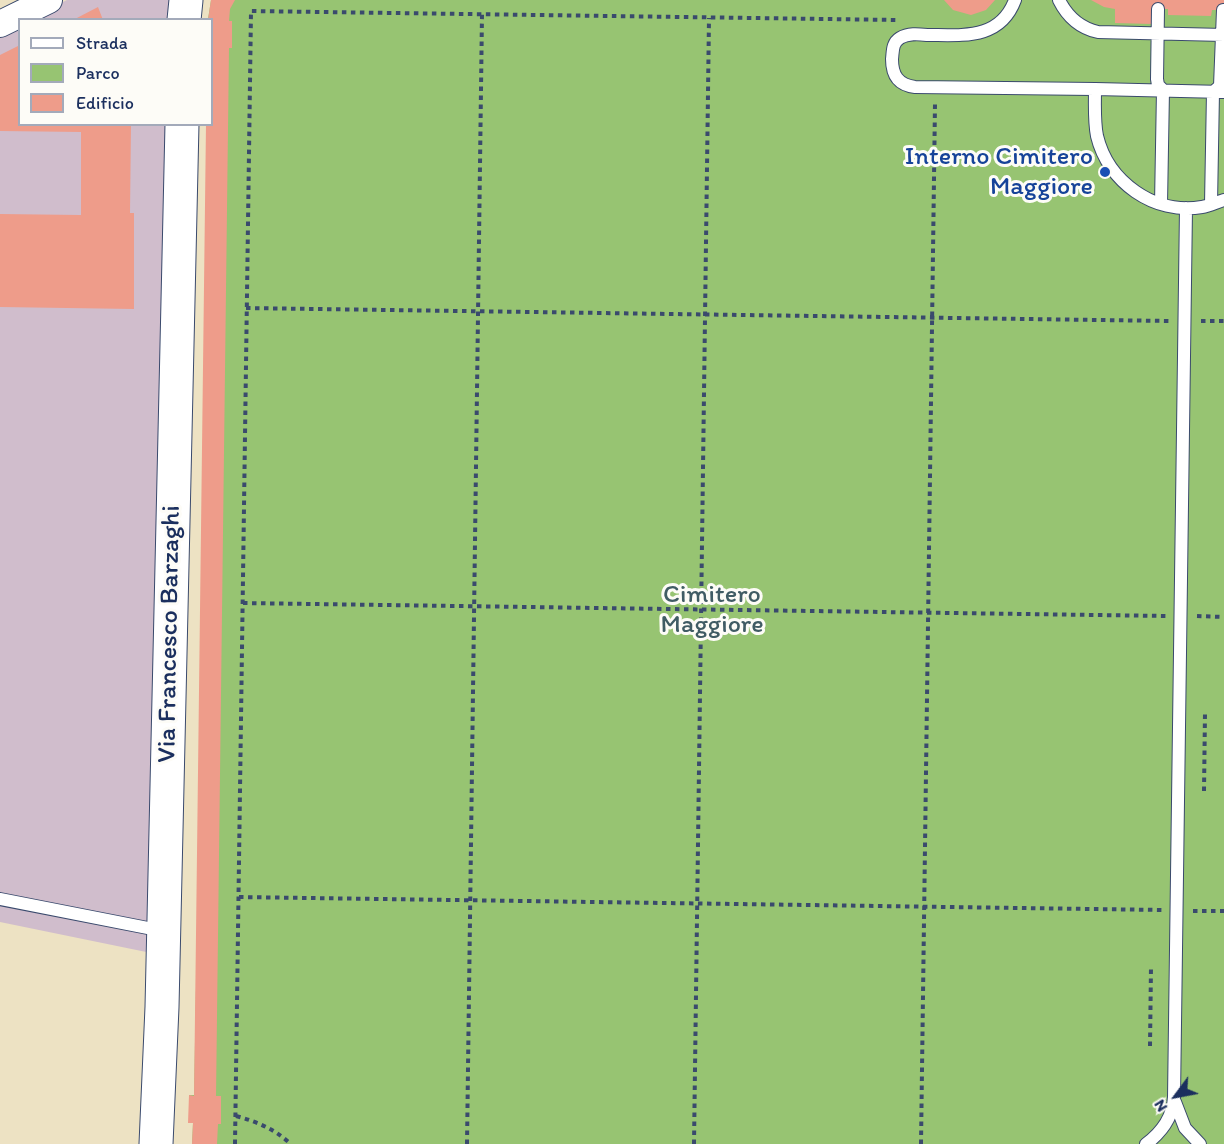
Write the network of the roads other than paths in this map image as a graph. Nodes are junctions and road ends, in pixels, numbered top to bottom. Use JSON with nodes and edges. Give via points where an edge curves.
{"nodes":[{"id":1,"x":50,"y":0,"type":"edge"},
{"id":2,"x":186,"y":0,"type":"edge"},
{"id":3,"x":1015,"y":0,"type":"edge"},
{"id":4,"x":1059,"y":0,"type":"edge"},
{"id":5,"x":1158,"y":9,"type":"dead end"},
{"id":6,"x":1223,"y":10,"type":"edge"},
{"id":7,"x":184,"y":18,"type":"edge"},
{"id":8,"x":0,"y":24,"type":"edge"},
{"id":9,"x":1158,"y":34,"type":"junction"},
{"id":10,"x":1223,"y":35,"type":"edge"},
{"id":11,"x":1095,"y":89,"type":"junction"},
{"id":12,"x":1162,"y":90,"type":"junction"},
{"id":13,"x":1219,"y":92,"type":"edge"},
{"id":14,"x":182,"y":126,"type":"edge"},
{"id":15,"x":1224,"y":200,"type":"edge"},
{"id":16,"x":1161,"y":204,"type":"junction"},
{"id":17,"x":1212,"y":204,"type":"junction"},
{"id":18,"x":1186,"y":208,"type":"junction"},
{"id":19,"x":0,"y":899,"type":"edge"},
{"id":20,"x":164,"y":932,"type":"junction"},
{"id":21,"x":1174,"y":1097,"type":"junction"},
{"id":22,"x":156,"y":1144,"type":"edge"},
{"id":23,"x":1146,"y":1144,"type":"edge"},
{"id":24,"x":1200,"y":1144,"type":"edge"}],
"edges":[{"from":1,"to":8,"type":"street"},
{"from":2,"to":7,"type":"street"},
{"from":3,"to":11,"type":"lane","via":[[1004,18],[984,32],[913,34],[897,40],[892,69],[896,78],[905,85],[935,87]]},
{"from":4,"to":9,"type":"lane","via":[[1073,20],[1092,31]]},
{"from":5,"to":9,"type":"lane"},
{"from":6,"to":10,"type":"lane"},
{"from":9,"to":10,"type":"lane"},
{"from":9,"to":12,"type":"lane","via":[[1157,79]]},
{"from":10,"to":13,"type":"lane"},
{"from":11,"to":12,"type":"lane"},
{"from":11,"to":16,"type":"lane","via":[[1097,135],[1109,164],[1130,188]]},
{"from":12,"to":13,"type":"lane"},
{"from":12,"to":16,"type":"lane"},
{"from":13,"to":17,"type":"lane"},
{"from":14,"to":20,"type":"street","name":"Via Francesco Barzaghi"},
{"from":15,"to":17,"type":"lane"},
{"from":16,"to":18,"type":"lane"},
{"from":17,"to":18,"type":"lane"},
{"from":18,"to":21,"type":"lane"},
{"from":19,"to":20,"type":"lane"},
{"from":20,"to":22,"type":"street","name":"Via Francesco Barzaghi"},
{"from":21,"to":23,"type":"lane","via":[[1170,1116]]},
{"from":21,"to":24,"type":"lane","via":[[1185,1128]]}]}
